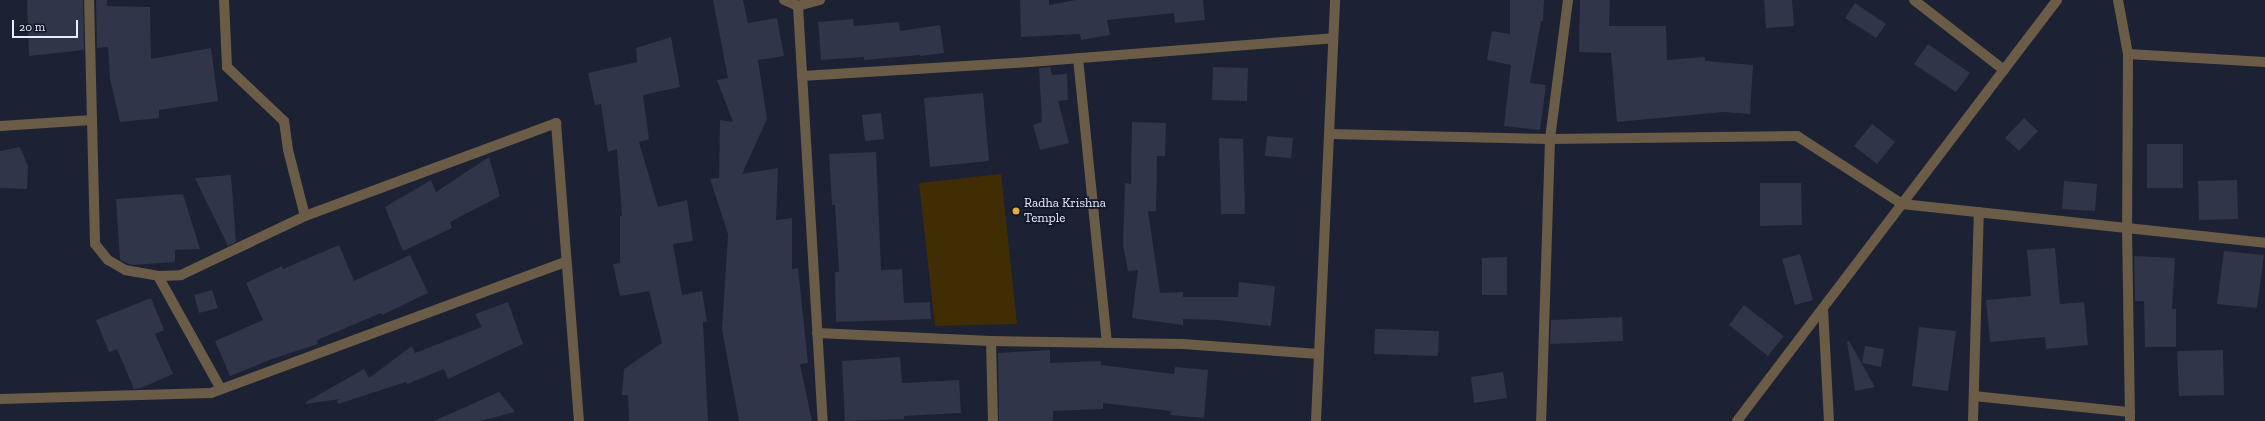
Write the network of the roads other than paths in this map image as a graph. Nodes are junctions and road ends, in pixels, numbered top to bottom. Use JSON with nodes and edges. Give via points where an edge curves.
{"nodes":[{"id":1,"x":88,"y":0,"type":"edge"},
{"id":2,"x":224,"y":0,"type":"edge"},
{"id":3,"x":784,"y":0,"type":"edge"},
{"id":4,"x":820,"y":0,"type":"edge"},
{"id":5,"x":1334,"y":0,"type":"edge"},
{"id":6,"x":1568,"y":0,"type":"edge"},
{"id":7,"x":1914,"y":0,"type":"edge"},
{"id":8,"x":2057,"y":0,"type":"edge"},
{"id":9,"x":2118,"y":0,"type":"edge"},
{"id":10,"x":798,"y":6,"type":"junction"},
{"id":11,"x":1333,"y":38,"type":"junction"},
{"id":12,"x":2128,"y":54,"type":"junction"},
{"id":13,"x":1078,"y":58,"type":"junction"},
{"id":14,"x":2265,"y":62,"type":"edge"},
{"id":15,"x":2004,"y":70,"type":"junction"},
{"id":16,"x":802,"y":76,"type":"junction"},
{"id":17,"x":92,"y":120,"type":"junction"},
{"id":18,"x":0,"y":126,"type":"edge"},
{"id":19,"x":1329,"y":134,"type":"junction"},
{"id":20,"x":1550,"y":139,"type":"junction"},
{"id":21,"x":1902,"y":204,"type":"junction"},
{"id":22,"x":1978,"y":212,"type":"junction"},
{"id":23,"x":305,"y":216,"type":"junction"},
{"id":24,"x":2127,"y":228,"type":"junction"},
{"id":25,"x":2265,"y":243,"type":"edge"},
{"id":26,"x":566,"y":262,"type":"junction"},
{"id":27,"x":158,"y":276,"type":"junction"},
{"id":28,"x":1823,"y":308,"type":"junction"},
{"id":29,"x":817,"y":333,"type":"junction"},
{"id":30,"x":991,"y":341,"type":"junction"},
{"id":31,"x":1107,"y":343,"type":"junction"},
{"id":32,"x":1319,"y":354,"type":"junction"},
{"id":33,"x":221,"y":389,"type":"junction"},
{"id":34,"x":1974,"y":396,"type":"junction"},
{"id":35,"x":0,"y":399,"type":"edge"},
{"id":36,"x":2130,"y":417,"type":"edge"},
{"id":37,"x":578,"y":421,"type":"edge"},
{"id":38,"x":823,"y":421,"type":"edge"},
{"id":39,"x":992,"y":421,"type":"edge"},
{"id":40,"x":1316,"y":421,"type":"edge"},
{"id":41,"x":1541,"y":421,"type":"edge"},
{"id":42,"x":1737,"y":421,"type":"edge"},
{"id":43,"x":1829,"y":421,"type":"edge"},
{"id":44,"x":1973,"y":421,"type":"edge"}],
"edges":[{"from":1,"to":17,"type":"street"},
{"from":2,"to":23,"type":"street","via":[[227,67],[284,120],[288,150]]},
{"from":3,"to":10,"type":"street"},
{"from":4,"to":10,"type":"street"},
{"from":5,"to":11,"type":"street"},
{"from":6,"to":20,"type":"street"},
{"from":7,"to":15,"type":"street"},
{"from":8,"to":15,"type":"street"},
{"from":9,"to":12,"type":"street"},
{"from":10,"to":16,"type":"street"},
{"from":11,"to":13,"type":"street"},
{"from":11,"to":19,"type":"street"},
{"from":12,"to":14,"type":"street"},
{"from":12,"to":24,"type":"street"},
{"from":13,"to":16,"type":"street"},
{"from":13,"to":31,"type":"street"},
{"from":15,"to":21,"type":"street"},
{"from":16,"to":29,"type":"street"},
{"from":17,"to":18,"type":"street"},
{"from":17,"to":27,"type":"street","via":[[95,244],[108,260],[125,270]]},
{"from":19,"to":20,"type":"street"},
{"from":19,"to":32,"type":"street"},
{"from":20,"to":21,"type":"street","via":[[1797,136]]},
{"from":20,"to":41,"type":"street"},
{"from":21,"to":22,"type":"street"},
{"from":21,"to":28,"type":"street"},
{"from":22,"to":24,"type":"street"},
{"from":22,"to":34,"type":"street"},
{"from":23,"to":26,"type":"street","via":[[556,123]]},
{"from":23,"to":27,"type":"street","via":[[181,275]]},
{"from":24,"to":25,"type":"street"},
{"from":24,"to":36,"type":"street"},
{"from":26,"to":33,"type":"street"},
{"from":26,"to":37,"type":"street"},
{"from":27,"to":33,"type":"street"},
{"from":28,"to":42,"type":"street"},
{"from":28,"to":43,"type":"street"},
{"from":29,"to":30,"type":"street"},
{"from":29,"to":38,"type":"street"},
{"from":30,"to":31,"type":"street"},
{"from":30,"to":39,"type":"street"},
{"from":31,"to":32,"type":"street","via":[[1183,344]]},
{"from":32,"to":40,"type":"street"},
{"from":33,"to":35,"type":"street","via":[[211,393]]},
{"from":34,"to":36,"type":"street"},
{"from":34,"to":44,"type":"street"}]}
